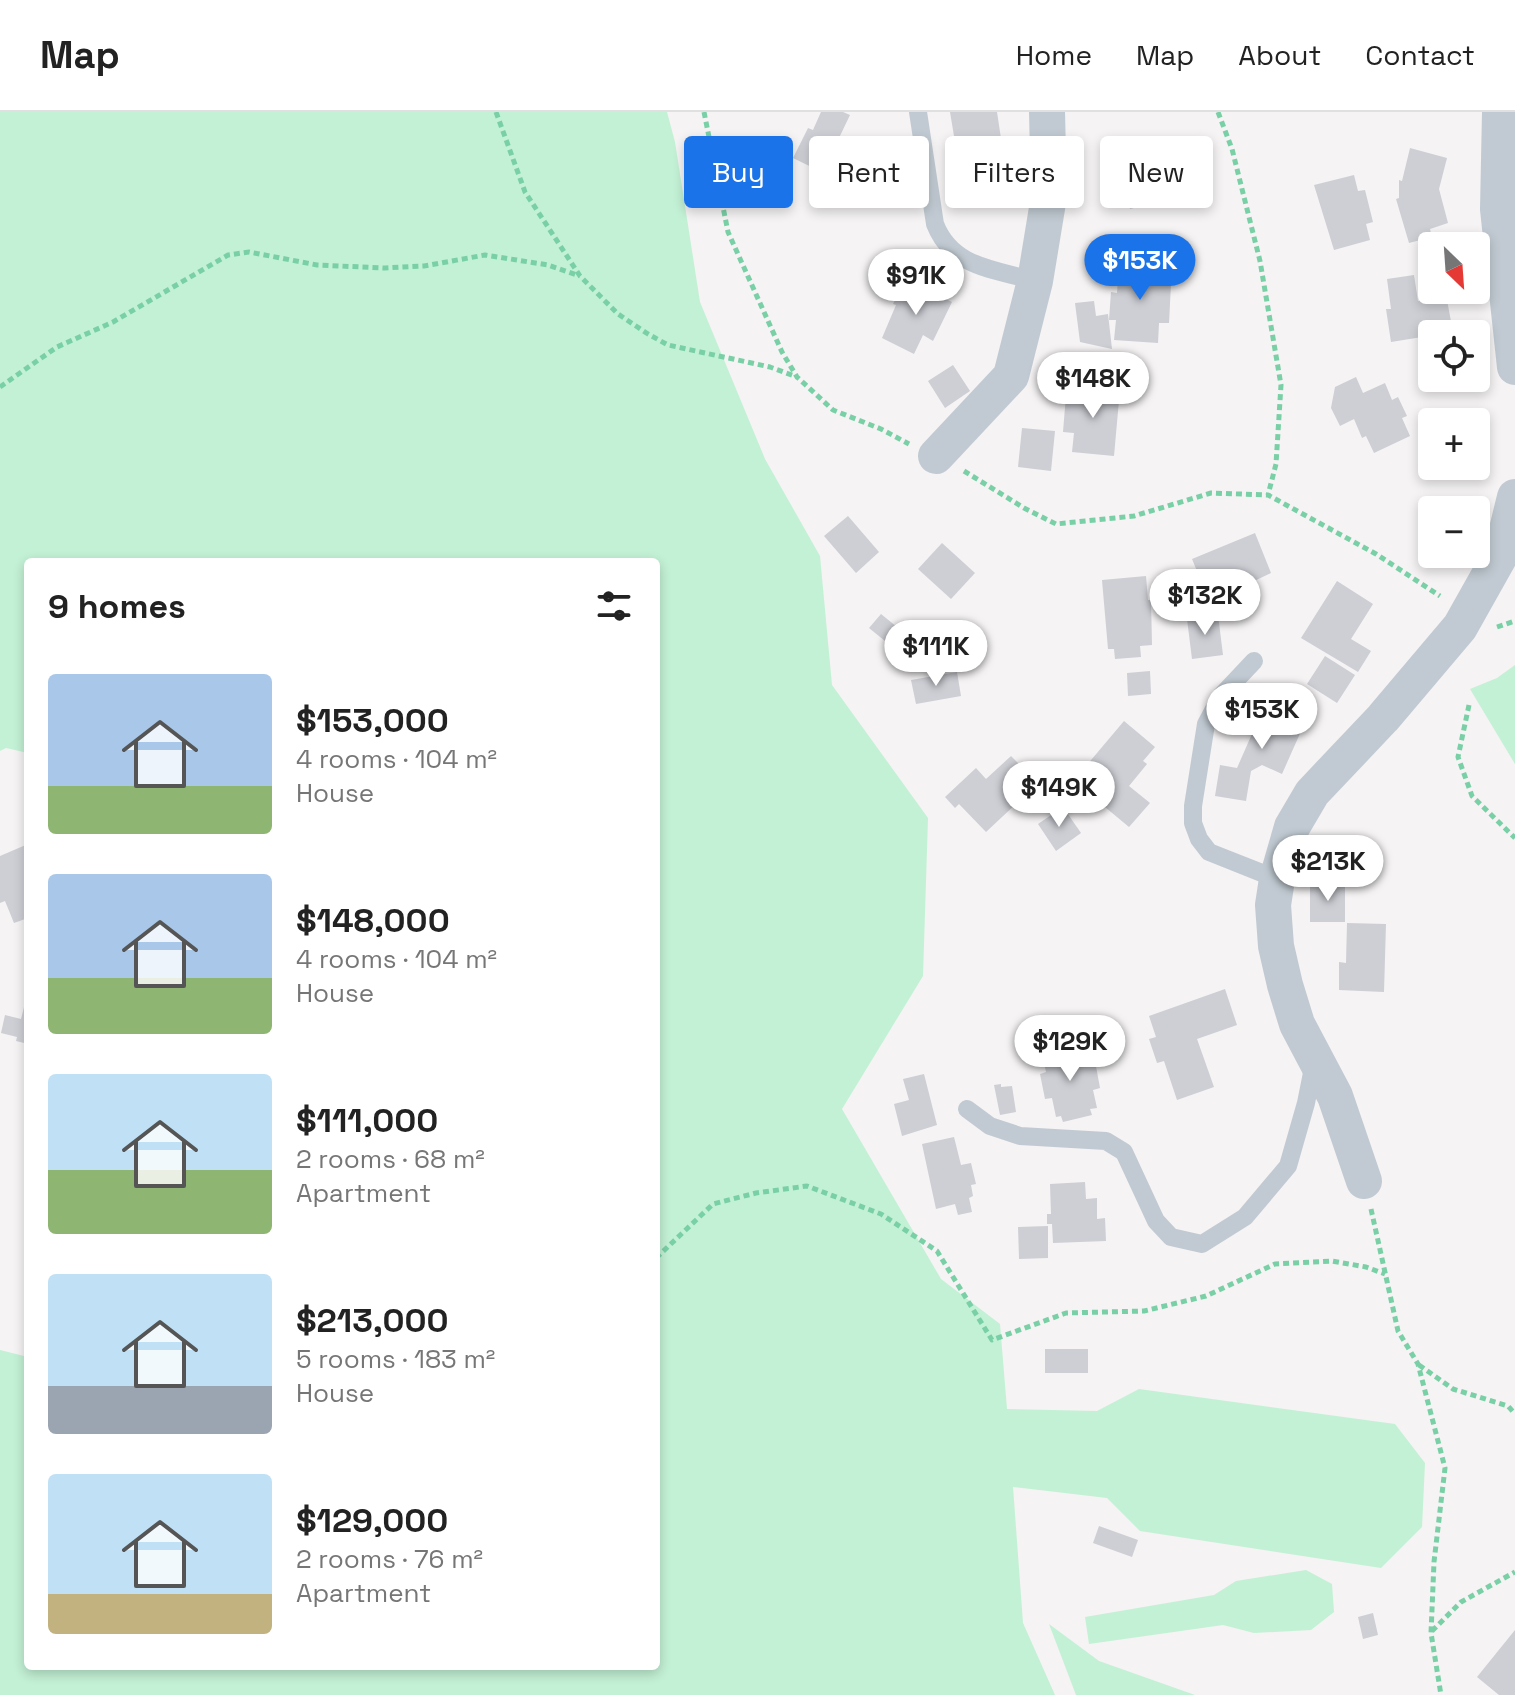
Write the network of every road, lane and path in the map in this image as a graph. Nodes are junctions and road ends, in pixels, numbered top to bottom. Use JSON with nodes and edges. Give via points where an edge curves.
{"nodes":[{"id":1,"x":496,"y":112,"type":"edge"},
{"id":2,"x":704,"y":112,"type":"edge"},
{"id":3,"x":918,"y":112,"type":"edge"},
{"id":4,"x":1047,"y":112,"type":"edge"},
{"id":5,"x":1218,"y":112,"type":"edge"},
{"id":6,"x":1500,"y":112,"type":"edge"},
{"id":7,"x":580,"y":276,"type":"junction"},
{"id":8,"x":1035,"y":281,"type":"junction"},
{"id":9,"x":1515,"y":367,"type":"edge"},
{"id":10,"x":797,"y":377,"type":"junction"},
{"id":11,"x":0,"y":387,"type":"edge"},
{"id":12,"x":936,"y":456,"type":"junction"},
{"id":13,"x":1268,"y":495,"type":"junction"},
{"id":14,"x":1515,"y":497,"type":"edge"},
{"id":15,"x":1460,"y":627,"type":"junction"},
{"id":16,"x":1254,"y":661,"type":"dead end"},
{"id":17,"x":1469,"y":705,"type":"dead end"},
{"id":18,"x":1515,"y":838,"type":"edge"},
{"id":19,"x":1277,"y":879,"type":"junction"},
{"id":20,"x":1315,"y":1060,"type":"junction"},
{"id":21,"x":967,"y":1109,"type":"dead end"},
{"id":22,"x":1364,"y":1181,"type":"joint"},
{"id":23,"x":660,"y":1254,"type":"edge"},
{"id":24,"x":1385,"y":1274,"type":"junction"},
{"id":25,"x":1418,"y":1364,"type":"junction"},
{"id":26,"x":1515,"y":1414,"type":"edge"},
{"id":27,"x":1515,"y":1572,"type":"edge"},
{"id":28,"x":1431,"y":1633,"type":"junction"},
{"id":29,"x":1441,"y":1695,"type":"edge"}],
"edges":[{"from":1,"to":7,"type":"path","via":[[525,192]]},
{"from":2,"to":10,"type":"path","via":[[728,232]]},
{"from":3,"to":8,"type":"lane","via":[[941,239],[960,258]]},
{"from":4,"to":8,"type":"street","via":[[1049,196]]},
{"from":5,"to":13,"type":"path","via":[[1260,261],[1281,385],[1276,464]]},
{"from":6,"to":9,"type":"street","via":[[1498,209]]},
{"from":7,"to":10,"type":"path","via":[[618,314],[668,345]]},
{"from":7,"to":11,"type":"path","via":[[485,255],[424,266],[360,268],[249,252],[228,255],[113,322],[57,347]]},
{"from":8,"to":12,"type":"street","via":[[1011,376]]},
{"from":10,"to":12,"type":"path","via":[[833,410]]},
{"from":12,"to":13,"type":"path","via":[[1056,524],[1134,516],[1211,493]]},
{"from":13,"to":15,"type":"path","via":[[1442,597]]},
{"from":14,"to":15,"type":"street","via":[[1501,554]]},
{"from":15,"to":19,"type":"street","via":[[1312,793],[1292,827]]},
{"from":16,"to":19,"type":"lane","via":[[1221,696],[1206,724],[1193,823],[1209,852]]},
{"from":17,"to":18,"type":"path","via":[[1458,757],[1472,796]]},
{"from":19,"to":20,"type":"street","via":[[1276,946],[1289,998]]},
{"from":20,"to":21,"type":"lane","via":[[1288,1166],[1245,1217],[1202,1244],[1171,1237],[1156,1221],[1124,1152],[1106,1141],[1020,1136],[990,1126]]},
{"from":20,"to":22,"type":"street","via":[[1335,1096]]},
{"from":22,"to":24,"type":"path"},
{"from":23,"to":24,"type":"path","via":[[713,1204],[807,1186],[881,1214],[937,1251],[992,1340],[1066,1313],[1144,1311],[1206,1296],[1275,1264],[1332,1261]]},
{"from":24,"to":25,"type":"path","via":[[1398,1331]]},
{"from":25,"to":26,"type":"path","via":[[1453,1389],[1508,1406]]},
{"from":25,"to":28,"type":"path","via":[[1445,1468]]},
{"from":27,"to":28,"type":"path","via":[[1461,1602]]},
{"from":28,"to":29,"type":"path"}]}
